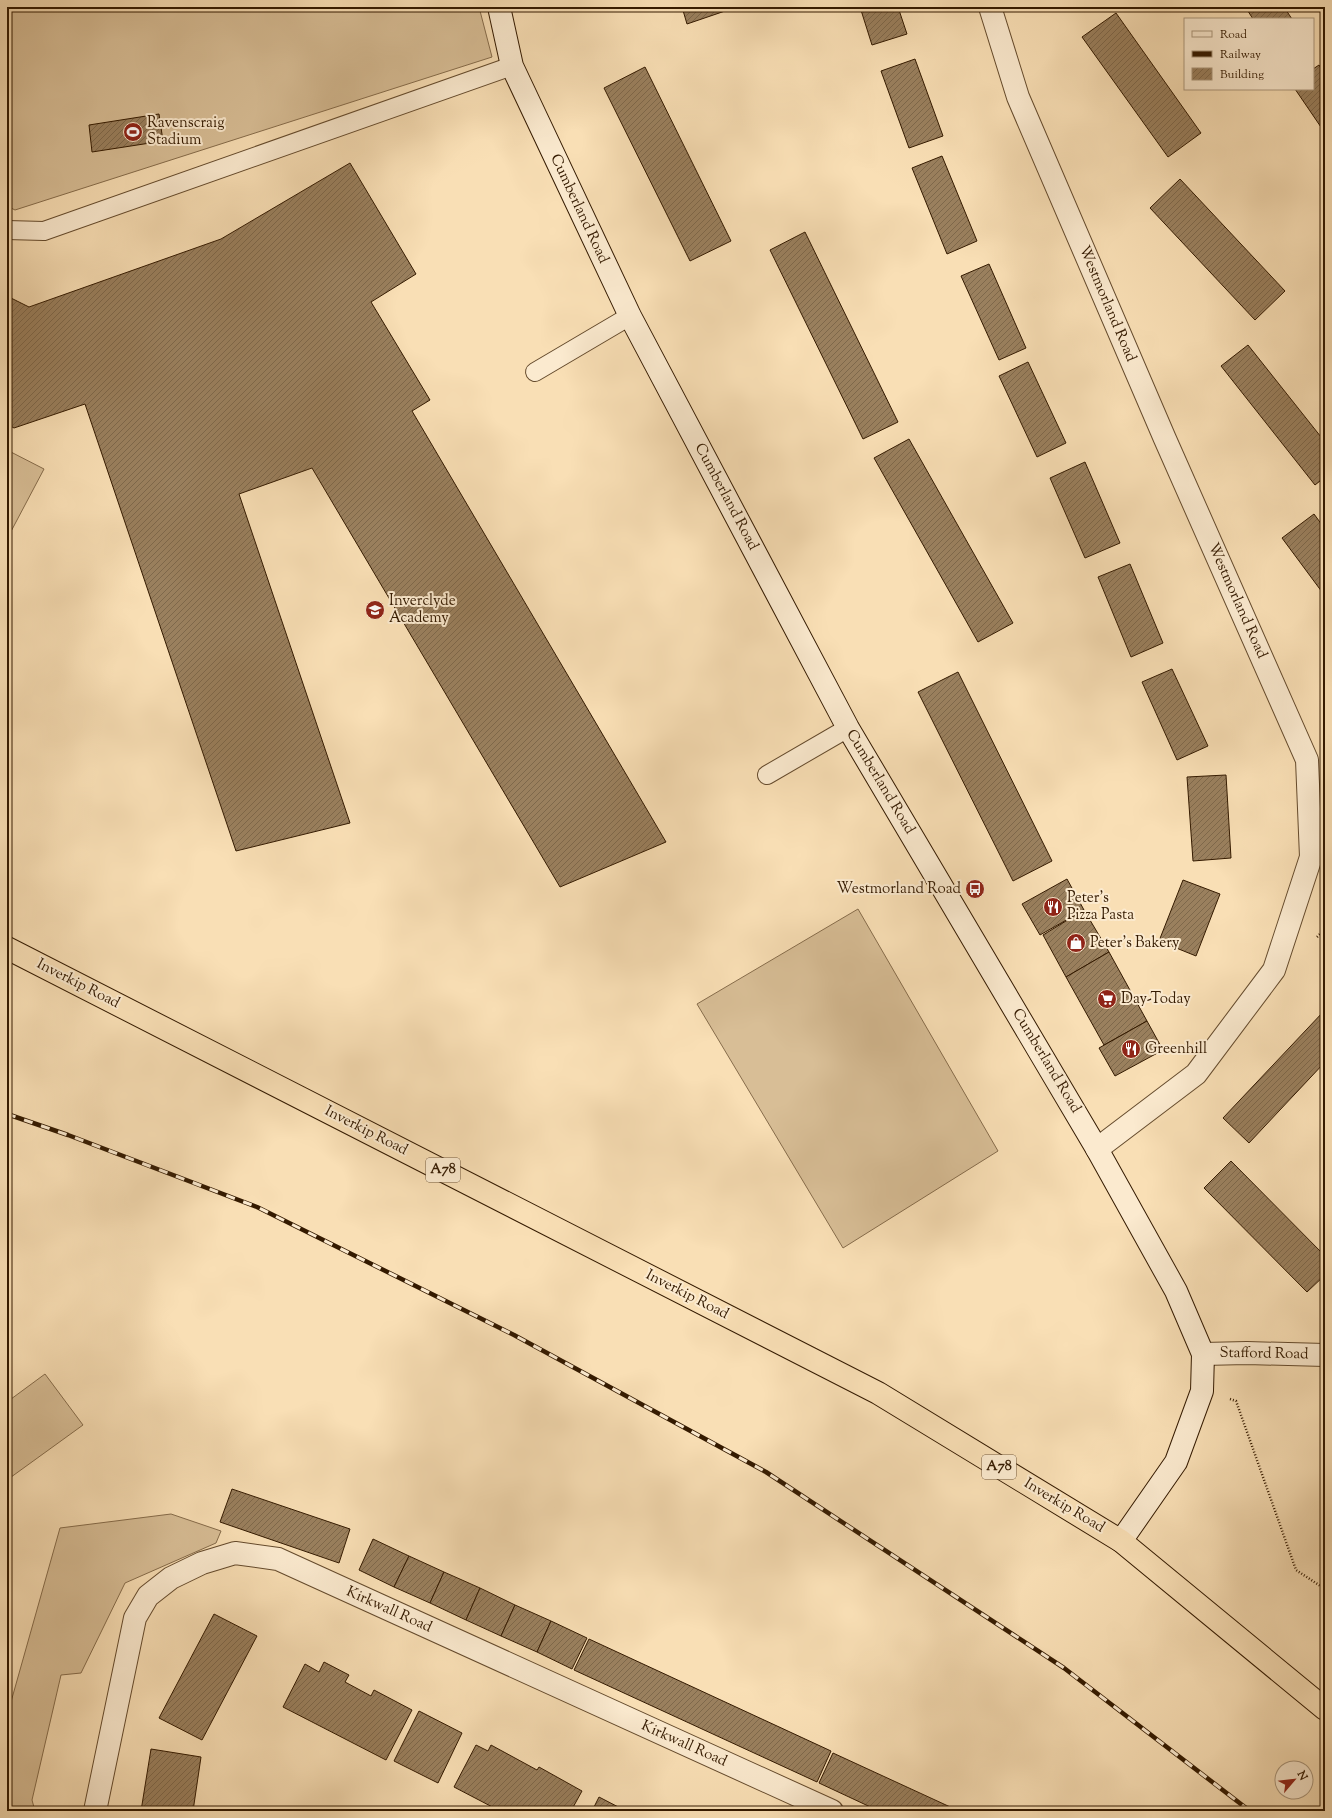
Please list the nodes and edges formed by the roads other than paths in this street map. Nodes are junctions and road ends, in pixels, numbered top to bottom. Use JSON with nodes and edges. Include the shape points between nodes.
{"nodes":[{"id":1,"x":499,"y":7,"type":"edge"},
{"id":2,"x":990,"y":7,"type":"edge"},
{"id":3,"x":512,"y":66,"type":"junction"},
{"id":4,"x":7,"y":230,"type":"edge"},
{"id":5,"x":630,"y":316,"type":"junction"},
{"id":6,"x":535,"y":372,"type":"dead end"},
{"id":7,"x":848,"y":728,"type":"junction"},
{"id":8,"x":767,"y":775,"type":"dead end"},
{"id":9,"x":7,"y":948,"type":"edge"},
{"id":10,"x":1097,"y":1149,"type":"junction"},
{"id":11,"x":1203,"y":1354,"type":"junction"},
{"id":12,"x":1325,"y":1355,"type":"edge"},
{"id":13,"x":1121,"y":1541,"type":"junction"},
{"id":14,"x":1325,"y":1709,"type":"edge"},
{"id":15,"x":95,"y":1811,"type":"edge"},
{"id":16,"x":832,"y":1811,"type":"edge"}],
"edges":[{"from":1,"to":3,"type":"street","name":"Cumberland Road"},
{"from":2,"to":10,"type":"street","name":"Westmorland Road","via":[[1018,97],[1307,760],[1311,857],[1274,970],[1196,1074]]},
{"from":3,"to":4,"type":"lane","via":[[44,231]]},
{"from":3,"to":5,"type":"street","name":"Cumberland Road"},
{"from":5,"to":6,"type":"lane"},
{"from":5,"to":7,"type":"street","name":"Cumberland Road"},
{"from":7,"to":8,"type":"lane"},
{"from":7,"to":10,"type":"street","name":"Cumberland Road"},
{"from":9,"to":13,"type":"highway","name":"Inverkip Road","number":"A78","via":[[878,1392]]},
{"from":10,"to":11,"type":"street","name":"Cumberland Road","via":[[1176,1291]]},
{"from":11,"to":12,"type":"street","name":"Stafford Road","via":[[1247,1352]]},
{"from":11,"to":13,"type":"street","name":"Cumberland Road","via":[[1202,1391],[1176,1462]]},
{"from":13,"to":14,"type":"highway","name":"Inverkip Road","number":"A78"},
{"from":15,"to":16,"type":"street","name":"Kirkwall Road","via":[[135,1618],[148,1596],[171,1578],[202,1563],[236,1553],[278,1560]]}]}
